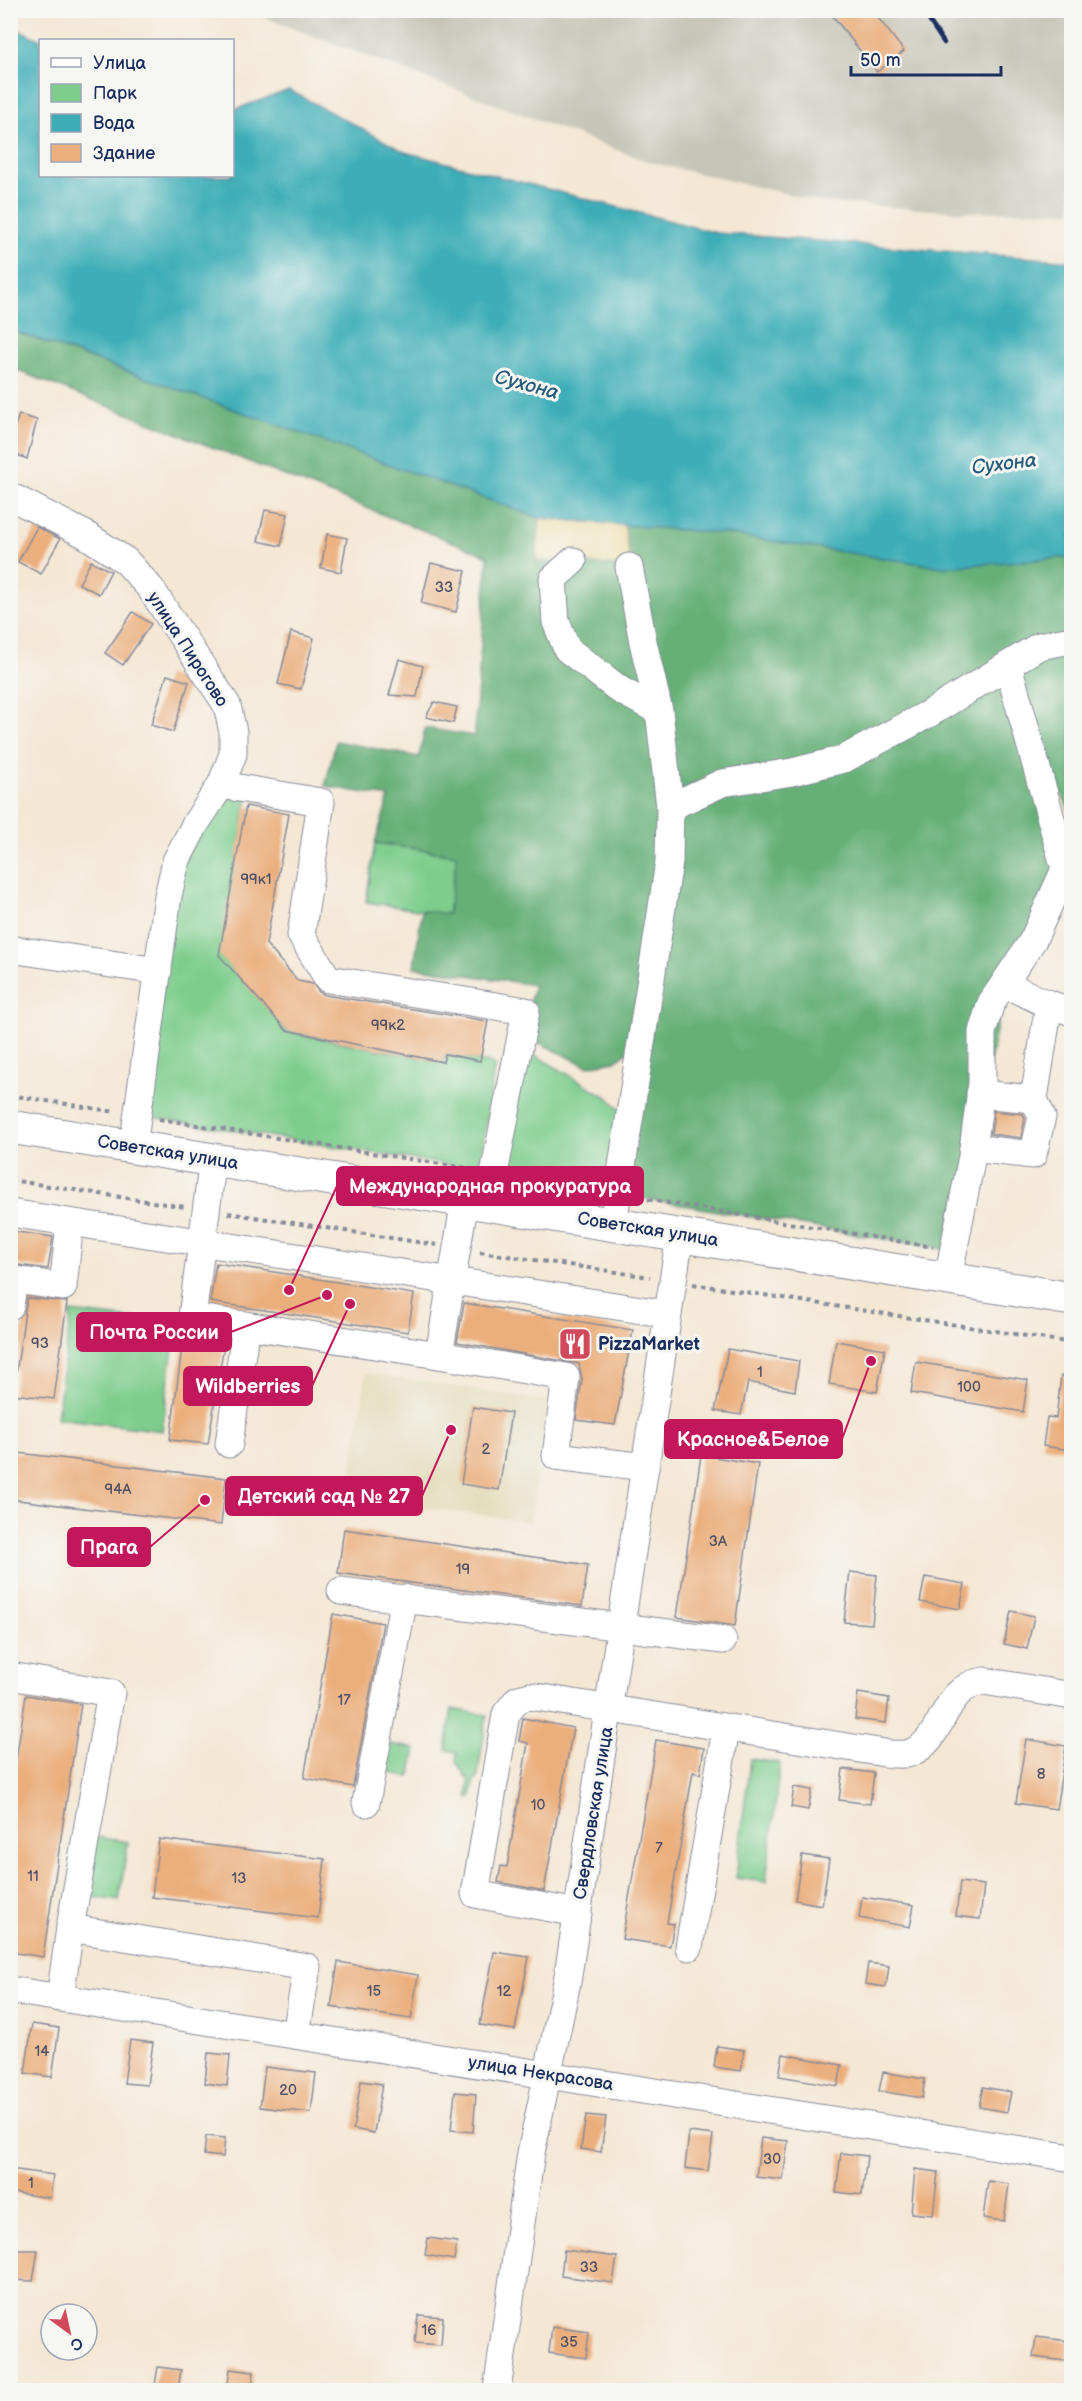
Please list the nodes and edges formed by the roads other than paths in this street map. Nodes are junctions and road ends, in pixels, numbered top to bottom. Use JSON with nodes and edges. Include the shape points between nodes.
{"nodes":[{"id":1,"x":10,"y":496,"type":"edge"},
{"id":2,"x":573,"y":561,"type":"dead end"},
{"id":3,"x":629,"y":567,"type":"dead end"},
{"id":4,"x":1071,"y":640,"type":"edge"},
{"id":5,"x":1008,"y":665,"type":"junction"},
{"id":6,"x":659,"y":711,"type":"junction"},
{"id":7,"x":221,"y":785,"type":"junction"},
{"id":8,"x":670,"y":807,"type":"junction"},
{"id":9,"x":10,"y":948,"type":"edge"},
{"id":10,"x":158,"y":971,"type":"junction"},
{"id":11,"x":1005,"y":984,"type":"junction"},
{"id":12,"x":1060,"y":1008,"type":"edge"},
{"id":13,"x":980,"y":1094,"type":"junction"},
{"id":14,"x":1034,"y":1099,"type":"junction"},
{"id":15,"x":10,"y":1127,"type":"edge"},
{"id":16,"x":136,"y":1131,"type":"junction"},
{"id":17,"x":974,"y":1148,"type":"junction"},
{"id":18,"x":213,"y":1159,"type":"junction"},
{"id":19,"x":482,"y":1192,"type":"junction"},
{"id":20,"x":615,"y":1209,"type":"junction"},
{"id":21,"x":10,"y":1213,"type":"edge"},
{"id":22,"x":70,"y":1222,"type":"junction"},
{"id":23,"x":680,"y":1234,"type":"junction"},
{"id":24,"x":202,"y":1243,"type":"junction"},
{"id":25,"x":951,"y":1265,"type":"junction"},
{"id":26,"x":12,"y":1280,"type":"edge"},
{"id":27,"x":452,"y":1281,"type":"junction"},
{"id":28,"x":1071,"y":1299,"type":"edge"},
{"id":29,"x":10,"y":1306,"type":"edge"},
{"id":30,"x":668,"y":1314,"type":"junction"},
{"id":31,"x":246,"y":1325,"type":"junction"},
{"id":32,"x":439,"y":1354,"type":"junction"},
{"id":33,"x":229,"y":1444,"type":"dead end"},
{"id":34,"x":645,"y":1467,"type":"junction"},
{"id":35,"x":341,"y":1591,"type":"dead end"},
{"id":36,"x":404,"y":1598,"type":"junction"},
{"id":37,"x":622,"y":1626,"type":"junction"},
{"id":38,"x":723,"y":1640,"type":"dead end"},
{"id":39,"x":10,"y":1676,"type":"edge"},
{"id":40,"x":1071,"y":1696,"type":"edge"},
{"id":41,"x":609,"y":1710,"type":"junction"},
{"id":42,"x":726,"y":1729,"type":"junction"},
{"id":43,"x":366,"y":1803,"type":"dead end"},
{"id":44,"x":578,"y":1913,"type":"junction"},
{"id":45,"x":70,"y":1928,"type":"junction"},
{"id":46,"x":689,"y":1947,"type":"dead end"},
{"id":47,"x":10,"y":1990,"type":"edge"},
{"id":48,"x":60,"y":1998,"type":"junction"},
{"id":49,"x":296,"y":2035,"type":"junction"},
{"id":50,"x":549,"y":2074,"type":"junction"},
{"id":51,"x":1071,"y":2158,"type":"edge"},
{"id":52,"x":496,"y":2391,"type":"edge"}],
"edges":[{"from":1,"to":7,"type":"street","name":"улица Пирогово","via":[[86,535],[126,561],[151,589],[227,705],[233,732],[232,754]]},
{"from":2,"to":6,"type":"street","via":[[553,579],[556,622],[567,649],[620,690]]},
{"from":3,"to":6,"type":"street"},
{"from":4,"to":5,"type":"street","via":[[1039,646]]},
{"from":5,"to":8,"type":"street","via":[[844,759],[722,783]]},
{"from":5,"to":11,"type":"street","via":[[1065,869],[1033,940]]},
{"from":6,"to":8,"type":"street"},
{"from":7,"to":10,"type":"street","name":"улица Пирогово","via":[[176,861]]},
{"from":7,"to":19,"type":"street","via":[[321,802],[301,935],[328,980],[525,1011]]},
{"from":8,"to":20,"type":"street","via":[[669,862]]},
{"from":9,"to":10,"type":"street"},
{"from":10,"to":16,"type":"street","name":"улица Пирогово"},
{"from":11,"to":12,"type":"street"},
{"from":11,"to":13,"type":"street","via":[[991,1003],[982,1032]]},
{"from":12,"to":14,"type":"street"},
{"from":13,"to":14,"type":"street"},
{"from":13,"to":17,"type":"street"},
{"from":14,"to":17,"type":"street","via":[[1042,1117],[1032,1155]]},
{"from":15,"to":16,"type":"main road","name":"Советская улица"},
{"from":16,"to":18,"type":"main road","name":"Советская улица"},
{"from":17,"to":25,"type":"street"},
{"from":18,"to":19,"type":"main road","name":"Советская улица"},
{"from":18,"to":24,"type":"street"},
{"from":19,"to":20,"type":"main road","name":"Советская улица"},
{"from":19,"to":27,"type":"street","via":[[457,1248]]},
{"from":20,"to":23,"type":"main road","name":"Советская улица"},
{"from":21,"to":22,"type":"street"},
{"from":22,"to":24,"type":"street"},
{"from":22,"to":26,"type":"street","via":[[63,1287]]},
{"from":23,"to":25,"type":"main road","name":"Советская улица"},
{"from":23,"to":30,"type":"street","name":"Свердловская улица"},
{"from":24,"to":27,"type":"street"},
{"from":24,"to":31,"type":"street","via":[[192,1317]]},
{"from":25,"to":28,"type":"main road","name":"Советская улица"},
{"from":26,"to":29,"type":"street"},
{"from":27,"to":30,"type":"street"},
{"from":27,"to":32,"type":"street"},
{"from":30,"to":34,"type":"street","name":"Свердловская улица"},
{"from":31,"to":32,"type":"street"},
{"from":31,"to":33,"type":"street"},
{"from":32,"to":34,"type":"street","via":[[566,1377],[556,1456]]},
{"from":34,"to":37,"type":"street","name":"Свердловская улица"},
{"from":35,"to":36,"type":"street"},
{"from":36,"to":37,"type":"street"},
{"from":36,"to":43,"type":"street"},
{"from":37,"to":38,"type":"street"},
{"from":37,"to":41,"type":"street","name":"Свердловская улица"},
{"from":39,"to":45,"type":"street","via":[[111,1693]]},
{"from":40,"to":42,"type":"street","via":[[973,1682],[950,1702],[922,1746],[909,1754]]},
{"from":41,"to":42,"type":"street"},
{"from":41,"to":44,"type":"street","name":"Свердловская улица"},
{"from":41,"to":44,"type":"street","via":[[530,1696],[518,1699],[506,1714],[475,1894]]},
{"from":42,"to":46,"type":"street"},
{"from":44,"to":50,"type":"street","name":"Свердловская улица"},
{"from":45,"to":48,"type":"street"},
{"from":45,"to":49,"type":"street","via":[[307,1967]]},
{"from":47,"to":48,"type":"street","name":"улица Некрасова"},
{"from":48,"to":49,"type":"street","name":"улица Некрасова"},
{"from":49,"to":50,"type":"street","name":"улица Некрасова"},
{"from":50,"to":51,"type":"street","name":"улица Некрасова"},
{"from":50,"to":52,"type":"street","name":"Свердловская улица","via":[[531,2153]]}]}
